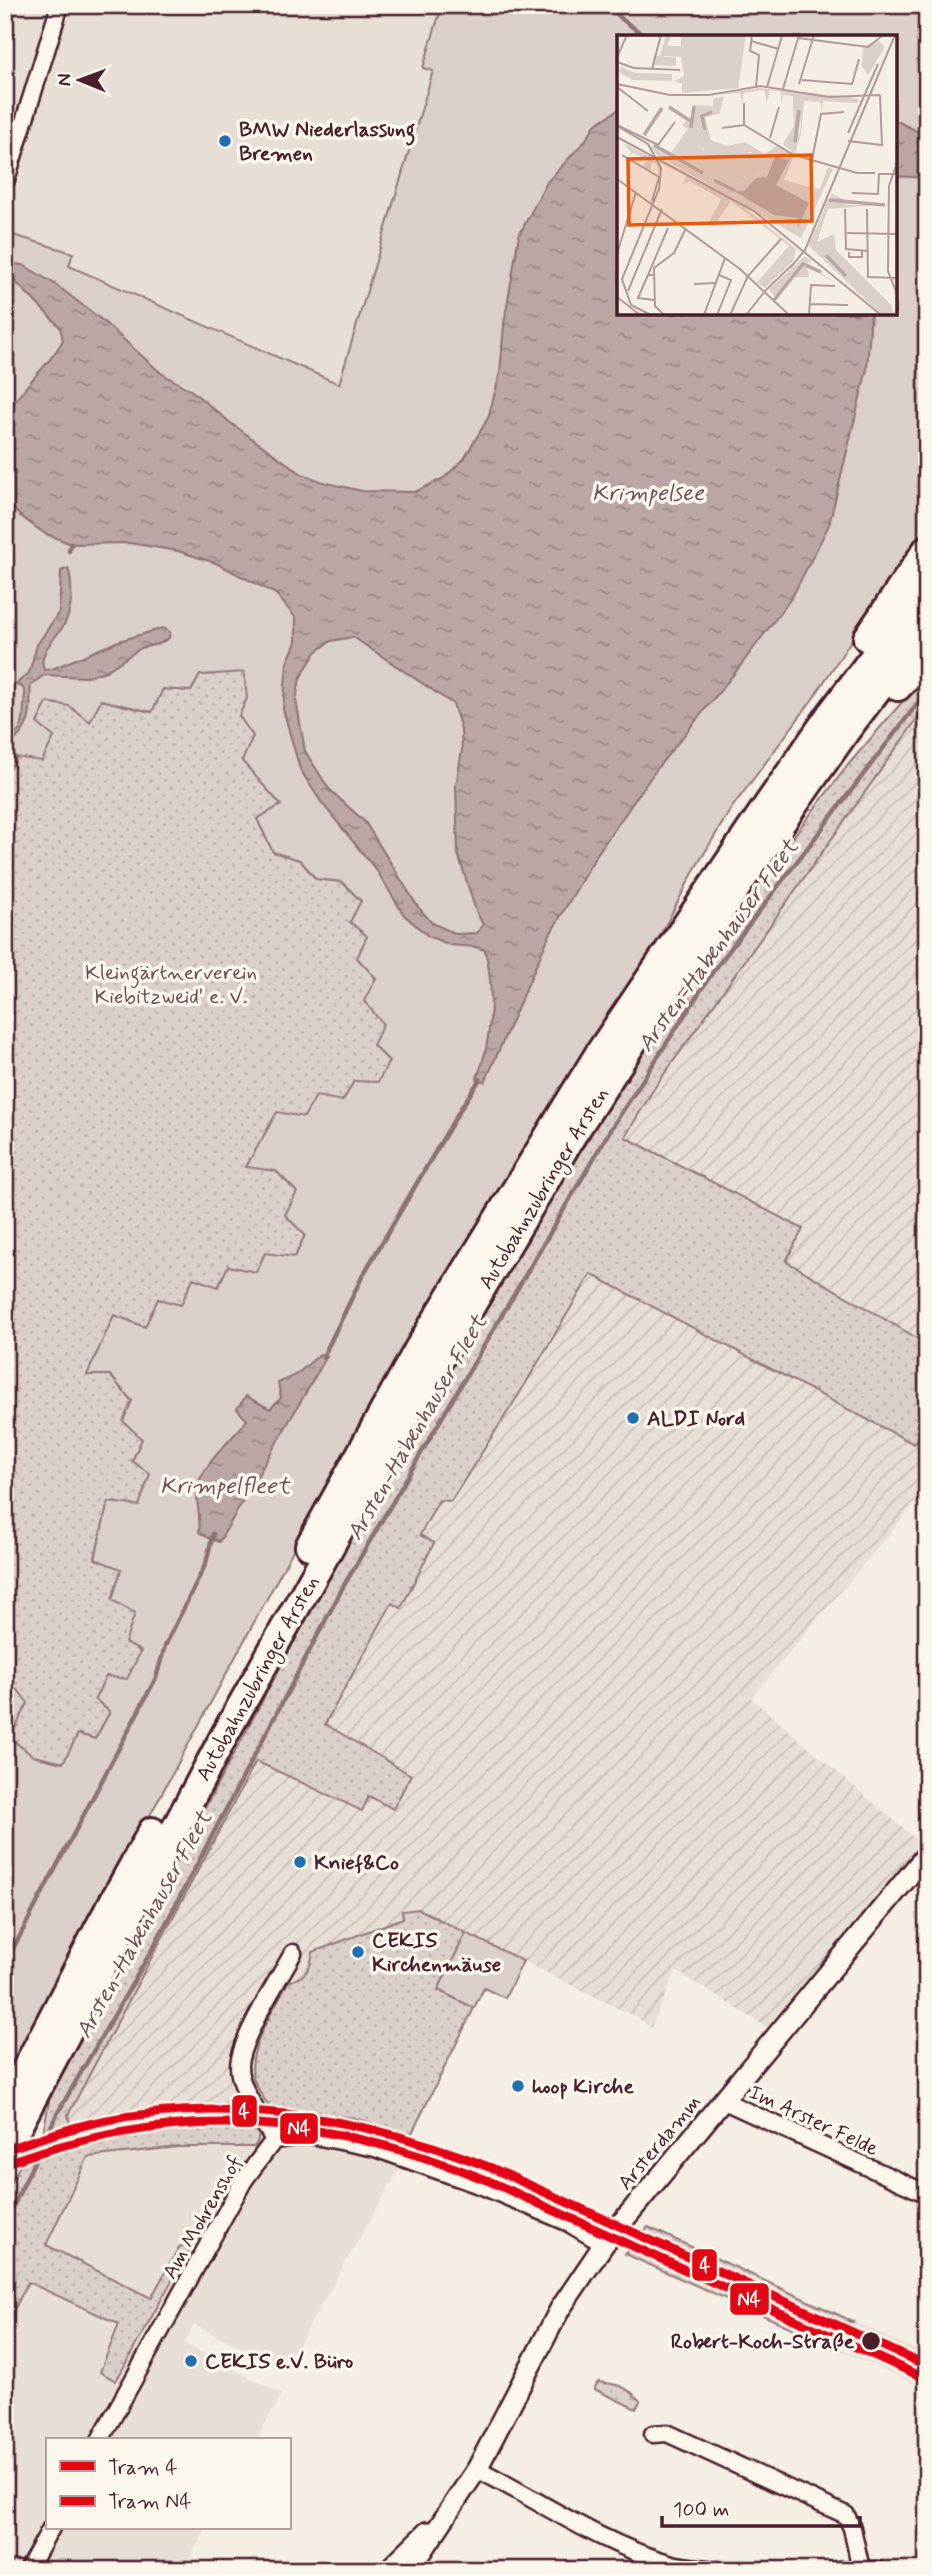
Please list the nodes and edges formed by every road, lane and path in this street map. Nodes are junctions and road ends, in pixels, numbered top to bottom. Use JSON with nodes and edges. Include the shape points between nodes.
{"nodes":[{"id":1,"x":60,"y":5,"type":"edge"},
{"id":2,"x":5,"y":183,"type":"edge"},
{"id":3,"x":927,"y":549,"type":"edge"},
{"id":4,"x":927,"y":586,"type":"edge"},
{"id":5,"x":927,"y":624,"type":"edge"},
{"id":6,"x":927,"y":655,"type":"edge"},
{"id":7,"x":839,"y":722,"type":"junction"},
{"id":8,"x":927,"y":1854,"type":"edge"},
{"id":9,"x":293,"y":1953,"type":"dead end"},
{"id":10,"x":722,"y":2101,"type":"junction"},
{"id":11,"x":5,"y":2109,"type":"edge"},
{"id":12,"x":274,"y":2140,"type":"junction"},
{"id":13,"x":5,"y":2151,"type":"edge"},
{"id":14,"x":927,"y":2194,"type":"edge"},
{"id":15,"x":604,"y":2244,"type":"junction"},
{"id":16,"x":653,"y":2434,"type":"dead end"},
{"id":17,"x":101,"y":2438,"type":"edge"},
{"id":18,"x":477,"y":2469,"type":"junction"},
{"id":19,"x":442,"y":2520,"type":"junction"},
{"id":20,"x":50,"y":2530,"type":"edge"},
{"id":21,"x":869,"y":2569,"type":"edge"},
{"id":22,"x":28,"y":2570,"type":"edge"},
{"id":23,"x":388,"y":2570,"type":"edge"},
{"id":24,"x":410,"y":2570,"type":"edge"},
{"id":25,"x":715,"y":2570,"type":"edge"},
{"id":26,"x":840,"y":2570,"type":"edge"}],
"edges":[{"from":1,"to":2,"type":"street"},
{"from":3,"to":7,"type":"highway","via":[[854,662]]},
{"from":4,"to":7,"type":"highway","name":"Autobahnzubringer Arsten"},
{"from":5,"to":7,"type":"highway","name":"Autobahnzubringer Arsten"},
{"from":6,"to":7,"type":"highway","via":[[893,692]]},
{"from":7,"to":11,"type":"highway","name":"Autobahnzubringer Arsten","via":[[686,923],[599,1053],[418,1349],[100,1925]]},
{"from":7,"to":13,"type":"highway","name":"Autobahnzubringer Arsten","via":[[572,1136],[398,1429],[225,1734]]},
{"from":8,"to":10,"type":"street","name":"Arsterdamm"},
{"from":9,"to":12,"type":"street","via":[[244,2043],[239,2066],[242,2082]]},
{"from":10,"to":14,"type":"street","name":"Im Arster Felde"},
{"from":10,"to":15,"type":"street","name":"Arsterdamm"},
{"from":12,"to":15,"type":"street","via":[[310,2135],[375,2148],[482,2186],[567,2222]]},
{"from":12,"to":17,"type":"street","name":"Am Mohrenshof","via":[[248,2173]]},
{"from":15,"to":18,"type":"street","name":"Arsterdamm","via":[[560,2309]]},
{"from":16,"to":21,"type":"street","via":[[667,2433],[846,2515]]},
{"from":18,"to":19,"type":"street","name":"Arsterdamm"},
{"from":18,"to":25,"type":"street","via":[[637,2552]]},
{"from":19,"to":23,"type":"street","name":"Arsterdamm"},
{"from":19,"to":24,"type":"street","name":"Arsterdamm"},
{"from":20,"to":22,"type":"street"},
{"from":21,"to":26,"type":"street"}]}
